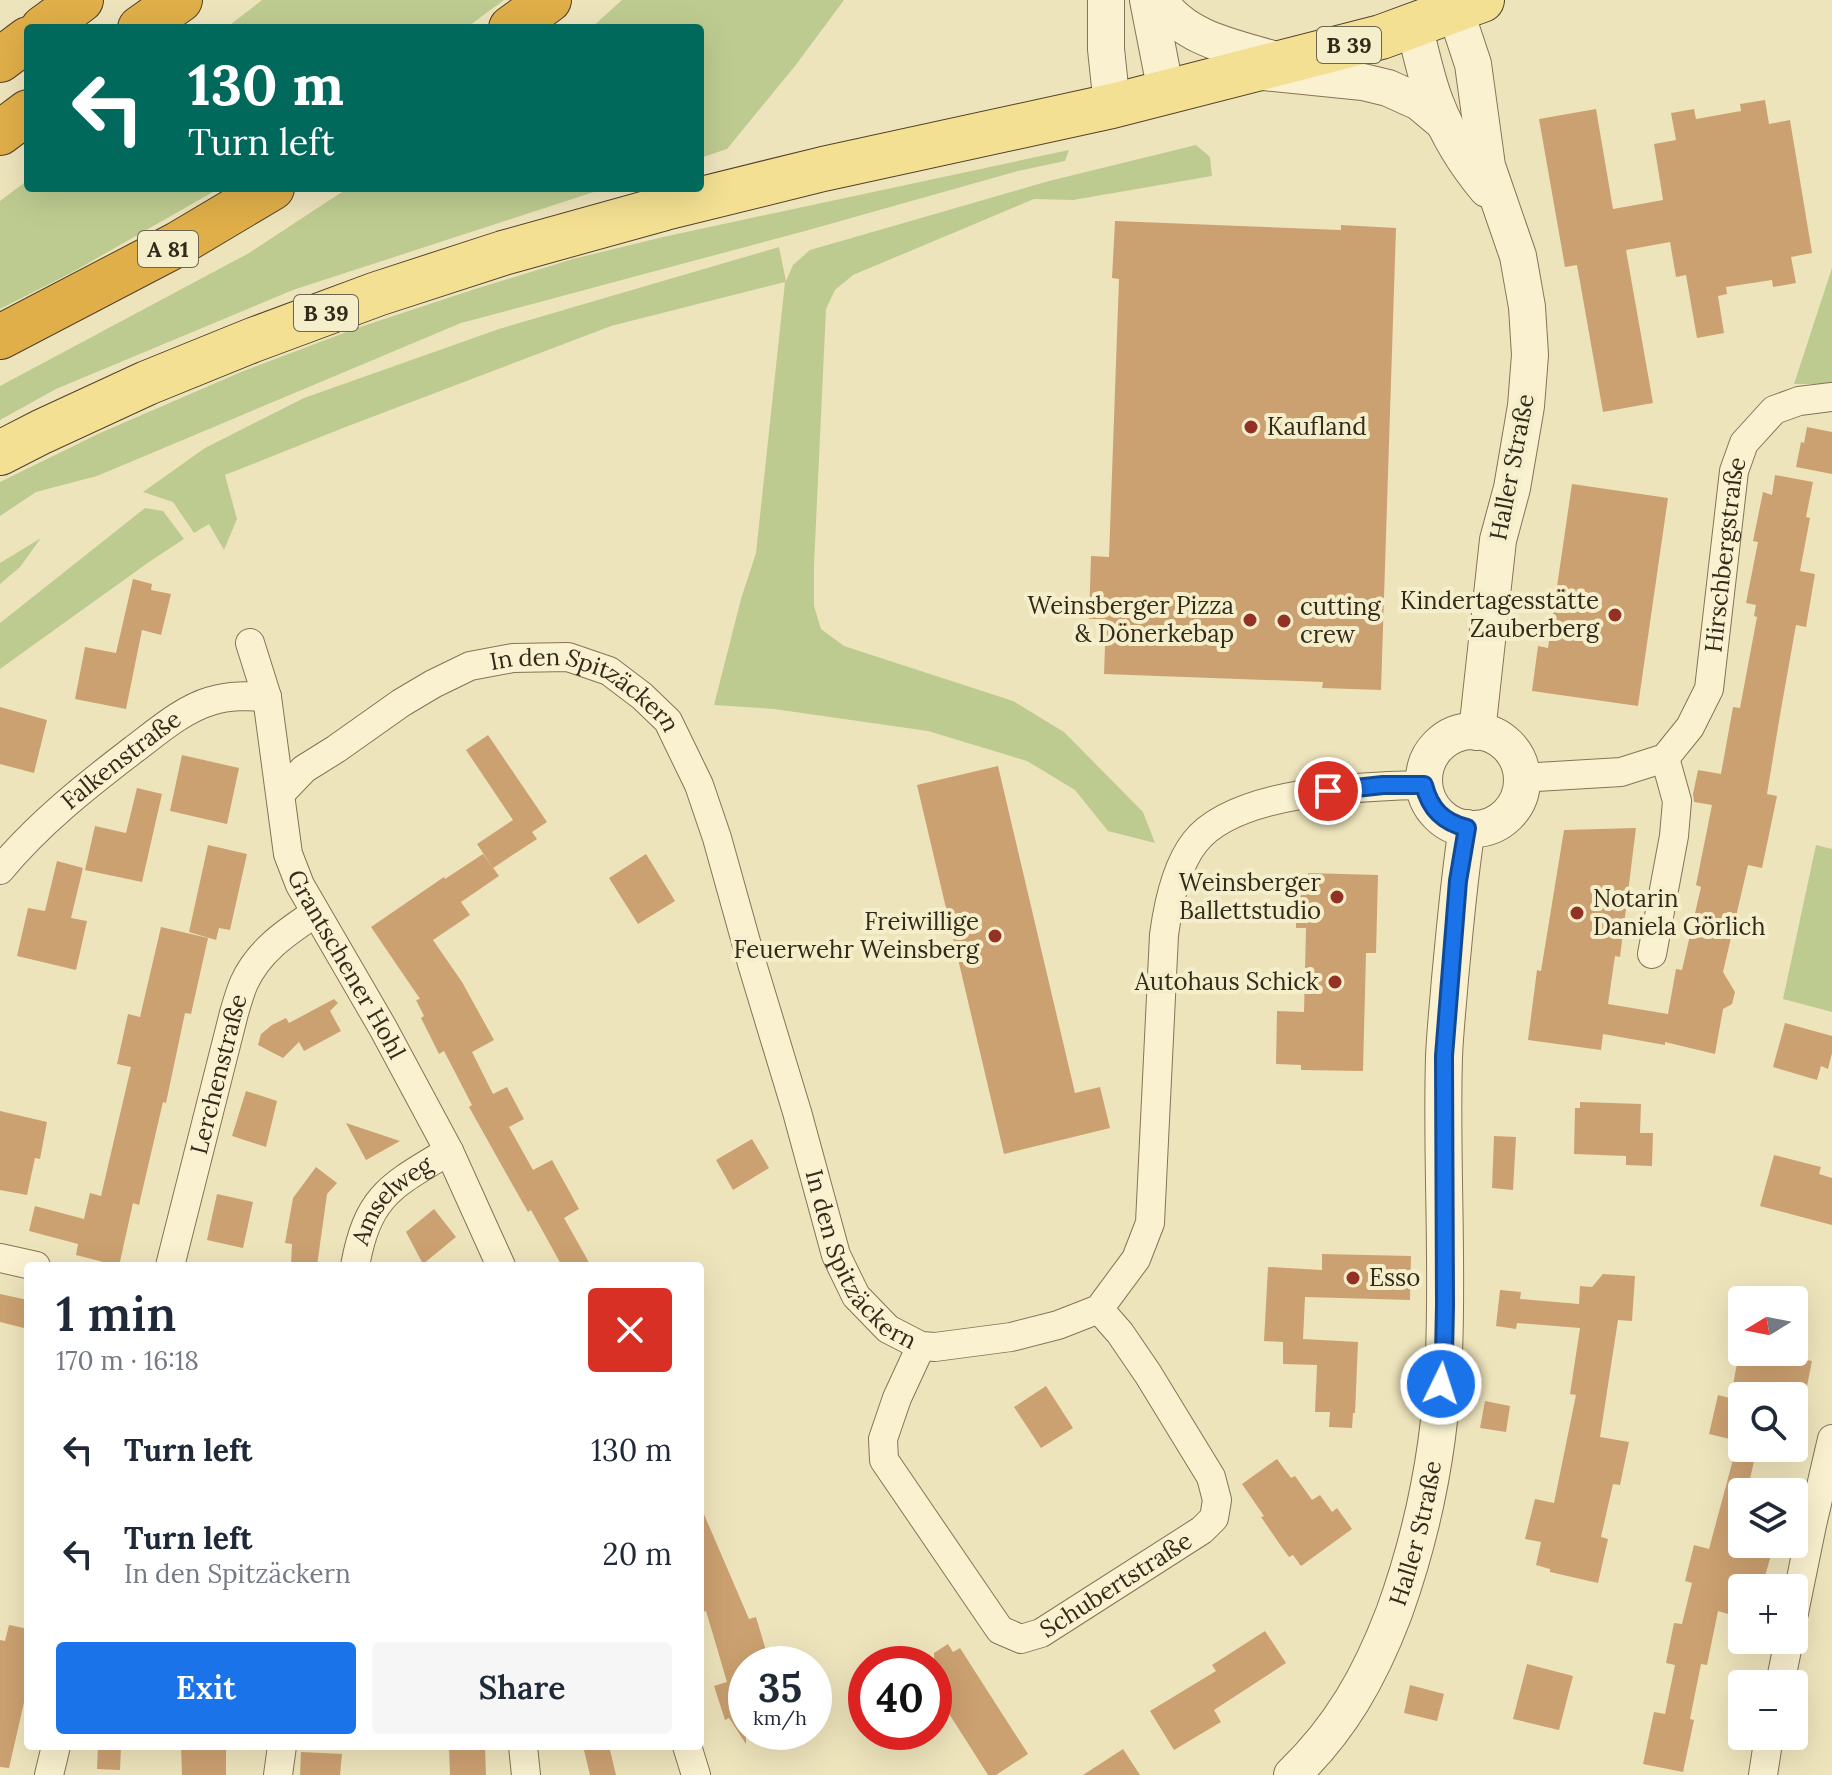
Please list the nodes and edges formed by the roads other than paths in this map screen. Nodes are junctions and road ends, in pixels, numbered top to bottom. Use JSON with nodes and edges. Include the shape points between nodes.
{"nodes":[{"id":1,"x":81,"y":0,"type":"edge"},
{"id":2,"x":180,"y":0,"type":"edge"},
{"id":3,"x":549,"y":0,"type":"edge"},
{"id":4,"x":1106,"y":0,"type":"edge"},
{"id":5,"x":1148,"y":0,"type":"edge"},
{"id":6,"x":1159,"y":0,"type":"edge"},
{"id":7,"x":1469,"y":5,"type":"edge"},
{"id":8,"x":48,"y":24,"type":"edge"},
{"id":9,"x":146,"y":24,"type":"edge"},
{"id":10,"x":516,"y":24,"type":"edge"},
{"id":11,"x":1414,"y":26,"type":"junction"},
{"id":12,"x":24,"y":42,"type":"edge"},
{"id":13,"x":0,"y":60,"type":"edge"},
{"id":14,"x":1266,"y":66,"type":"junction"},
{"id":15,"x":1166,"y":92,"type":"junction"},
{"id":16,"x":1112,"y":106,"type":"junction"},
{"id":17,"x":24,"y":115,"type":"edge"},
{"id":18,"x":1444,"y":123,"type":"junction"},
{"id":19,"x":0,"y":133,"type":"edge"},
{"id":20,"x":265,"y":192,"type":"edge"},
{"id":21,"x":1500,"y":206,"type":"junction"},
{"id":22,"x":0,"y":337,"type":"edge"},
{"id":23,"x":1832,"y":397,"type":"edge"},
{"id":24,"x":0,"y":453,"type":"edge"},
{"id":25,"x":250,"y":643,"type":"dead end"},
{"id":26,"x":267,"y":697,"type":"junction"},
{"id":27,"x":1477,"y":732,"type":"junction"},
{"id":28,"x":1665,"y":758,"type":"junction"},
{"id":29,"x":1521,"y":778,"type":"junction"},
{"id":30,"x":1424,"y":785,"type":"junction"},
{"id":31,"x":281,"y":793,"type":"junction"},
{"id":32,"x":1467,"y":828,"type":"junction"},
{"id":33,"x":0,"y":870,"type":"edge"},
{"id":34,"x":315,"y":913,"type":"junction"},
{"id":35,"x":1652,"y":954,"type":"dead end"},
{"id":36,"x":449,"y":1151,"type":"junction"},
{"id":37,"x":0,"y":1258,"type":"edge"},
{"id":38,"x":171,"y":1262,"type":"edge"},
{"id":39,"x":356,"y":1262,"type":"edge"},
{"id":40,"x":499,"y":1262,"type":"edge"},
{"id":41,"x":24,"y":1263,"type":"edge"},
{"id":42,"x":1099,"y":1309,"type":"junction"},
{"id":43,"x":921,"y":1346,"type":"junction"},
{"id":44,"x":1832,"y":1439,"type":"edge"},
{"id":45,"x":1802,"y":1574,"type":"edge"},
{"id":46,"x":55,"y":1750,"type":"edge"},
{"id":47,"x":281,"y":1750,"type":"edge"},
{"id":48,"x":523,"y":1750,"type":"edge"},
{"id":49,"x":688,"y":1750,"type":"edge"},
{"id":50,"x":1767,"y":1750,"type":"edge"},
{"id":51,"x":1307,"y":1770,"type":"edge"},
{"id":52,"x":49,"y":1775,"type":"edge"},
{"id":53,"x":278,"y":1775,"type":"edge"},
{"id":54,"x":526,"y":1775,"type":"edge"},
{"id":55,"x":696,"y":1775,"type":"edge"},
{"id":56,"x":1763,"y":1775,"type":"edge"}],
"edges":[{"from":1,"to":8,"type":"highway"},
{"from":2,"to":9,"type":"highway"},
{"from":3,"to":10,"type":"highway"},
{"from":4,"to":16,"type":"street"},
{"from":5,"to":15,"type":"street"},
{"from":6,"to":14,"type":"street","name":"Haller Straße","via":[[1188,30]]},
{"from":7,"to":11,"type":"main road","number":"B 39"},
{"from":7,"to":21,"type":"street","name":"Haller Straße","via":[[1487,166]]},
{"from":11,"to":14,"type":"main road","number":"B 39"},
{"from":11,"to":18,"type":"street","name":"Haller Straße"},
{"from":12,"to":13,"type":"highway"},
{"from":14,"to":15,"type":"main road","number":"B 39"},
{"from":14,"to":18,"type":"street","name":"Haller Straße","via":[[1388,88],[1419,102]]},
{"from":15,"to":16,"type":"main road","number":"B 39"},
{"from":16,"to":24,"type":"main road","number":"B 39","via":[[823,169],[503,253],[253,340]]},
{"from":17,"to":19,"type":"highway"},
{"from":18,"to":21,"type":"street","name":"Haller Straße"},
{"from":20,"to":22,"type":"highway","number":"A 81"},
{"from":21,"to":27,"type":"street","name":"Haller Straße","via":[[1518,256],[1530,355],[1524,420],[1498,540]]},
{"from":23,"to":28,"type":"street","name":"Hirschbergstraße","via":[[1774,410],[1744,443],[1734,471],[1709,689],[1690,727]]},
{"from":25,"to":26,"type":"street","name":"Grantschener Hohl"},
{"from":26,"to":31,"type":"street","name":"Grantschener Hohl"},
{"from":26,"to":33,"type":"street","name":"Falkenstraße","via":[[233,696],[186,713],[81,790]]},
{"from":27,"to":29,"type":"street","via":[[1506,744]]},
{"from":27,"to":30,"type":"street","via":[[1440,743],[1425,769]]},
{"from":28,"to":29,"type":"street","via":[[1621,772]]},
{"from":28,"to":35,"type":"street","via":[[1677,801]]},
{"from":29,"to":32,"type":"street","via":[[1520,792],[1506,816],[1481,828]]},
{"from":30,"to":32,"type":"street","via":[[1434,809]]},
{"from":30,"to":42,"type":"street","via":[[1352,787],[1280,799],[1227,816],[1195,842],[1170,897],[1164,935],[1150,1223],[1136,1259]]},
{"from":31,"to":34,"type":"street","name":"Grantschener Hohl","via":[[288,854]]},
{"from":31,"to":43,"type":"street","name":"In den Spitzäckern","via":[[304,769],[401,703],[470,666],[513,658],[568,657],[609,671],[642,696],[668,721],[699,785],[836,1255],[856,1296],[888,1329]]},
{"from":32,"to":51,"type":"street","name":"Haller Straße","via":[[1444,1056],[1444,1355],[1436,1442],[1419,1534],[1380,1650]]},
{"from":34,"to":36,"type":"street","name":"Grantschener Hohl"},
{"from":34,"to":38,"type":"street","name":"Lerchenstraße","via":[[278,938],[244,982]]},
{"from":36,"to":39,"type":"street","name":"Amselweg","via":[[390,1188],[374,1207]]},
{"from":36,"to":40,"type":"street","name":"Grantschener Hohl"},
{"from":37,"to":41,"type":"street"},
{"from":42,"to":43,"type":"street","name":"In den Spitzäckern","via":[[1011,1337]]},
{"from":42,"to":43,"type":"street","name":"Schubertstraße","via":[[1148,1374],[1211,1477],[1217,1500],[1214,1518],[1041,1633],[1021,1639],[1000,1630],[884,1460],[883,1439]]},
{"from":44,"to":45,"type":"street"},
{"from":46,"to":52,"type":"street"},
{"from":47,"to":53,"type":"street"},
{"from":48,"to":54,"type":"street"},
{"from":49,"to":55,"type":"street"},
{"from":50,"to":56,"type":"street"}]}
